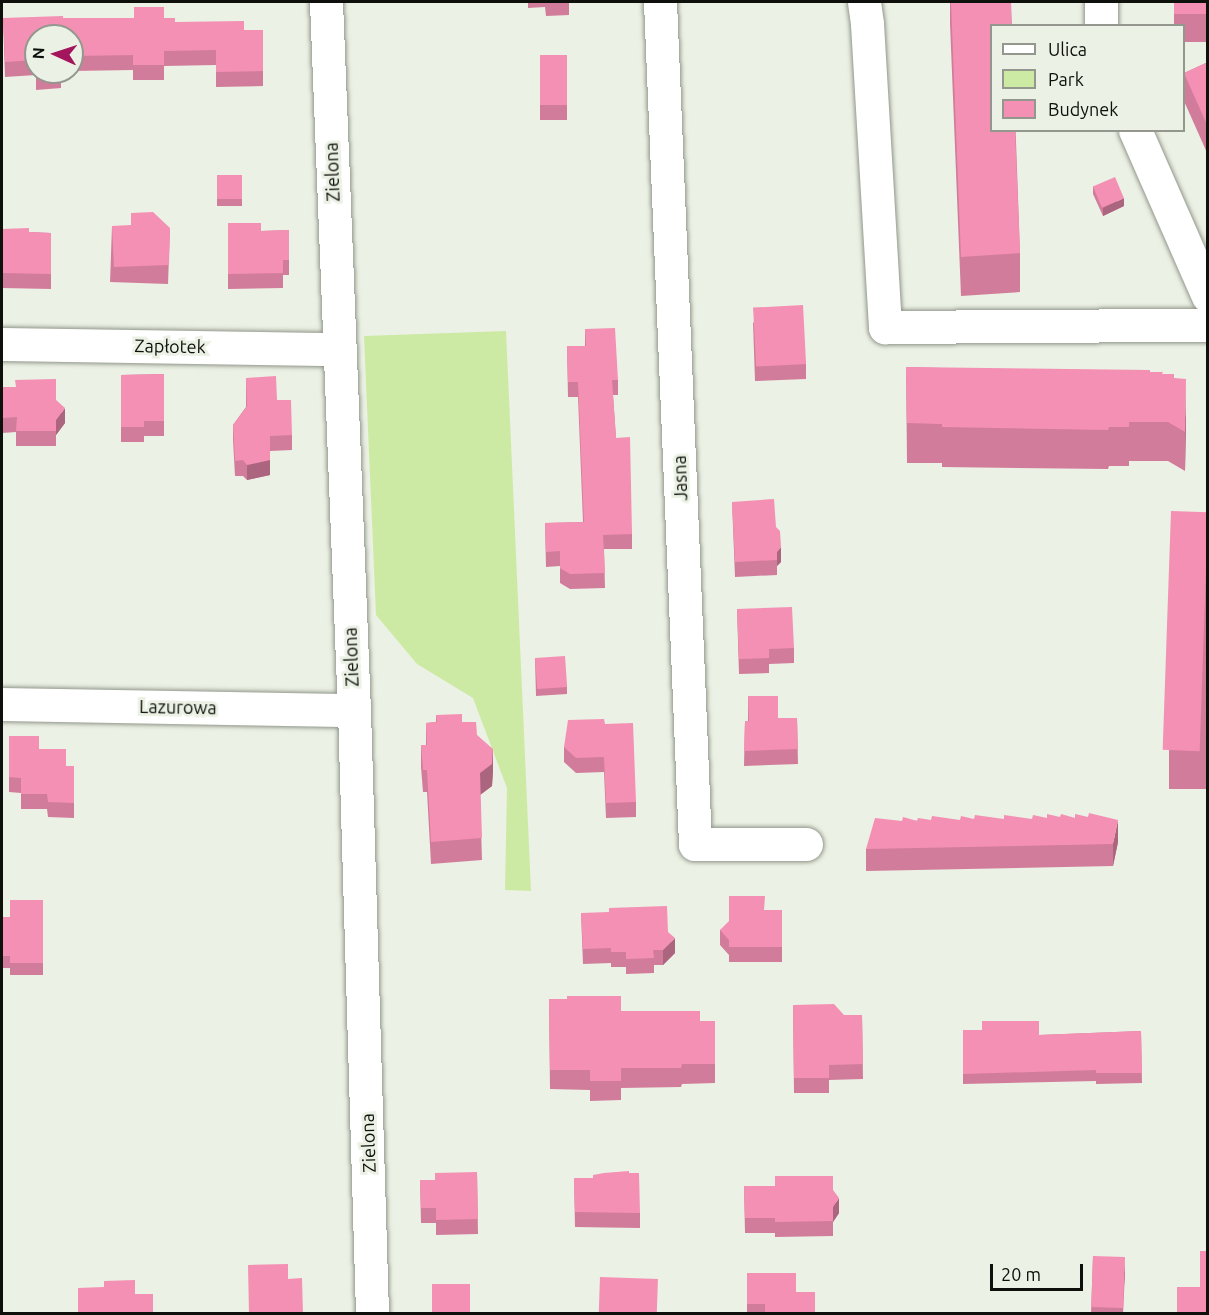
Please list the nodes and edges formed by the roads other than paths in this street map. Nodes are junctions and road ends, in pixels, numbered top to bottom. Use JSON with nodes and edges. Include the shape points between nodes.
{"nodes":[{"id":1,"x":326,"y":2,"type":"edge"},
{"id":2,"x":660,"y":2,"type":"edge"},
{"id":3,"x":864,"y":2,"type":"edge"},
{"id":4,"x":1101,"y":2,"type":"edge"},
{"id":5,"x":1101,"y":24,"type":"edge"},
{"id":6,"x":1136,"y":132,"type":"edge"},
{"id":7,"x":1208,"y":296,"type":"edge"},
{"id":8,"x":1208,"y":325,"type":"edge"},
{"id":9,"x":2,"y":344,"type":"edge"},
{"id":10,"x":338,"y":349,"type":"junction"},
{"id":11,"x":2,"y":704,"type":"edge"},
{"id":12,"x":354,"y":710,"type":"junction"},
{"id":13,"x":806,"y":844,"type":"dead end"},
{"id":14,"x":372,"y":1314,"type":"edge"}],
"edges":[{"from":1,"to":10,"type":"street","name":"Zielona"},
{"from":2,"to":13,"type":"street","name":"Jasna","via":[[695,844]]},
{"from":3,"to":8,"type":"street","via":[[885,327]]},
{"from":4,"to":5,"type":"street"},
{"from":6,"to":7,"type":"street"},
{"from":9,"to":10,"type":"street","name":"Zapłotek"},
{"from":10,"to":12,"type":"street","name":"Zielona"},
{"from":11,"to":12,"type":"street","name":"Lazurowa"},
{"from":12,"to":14,"type":"street","name":"Zielona"}]}
